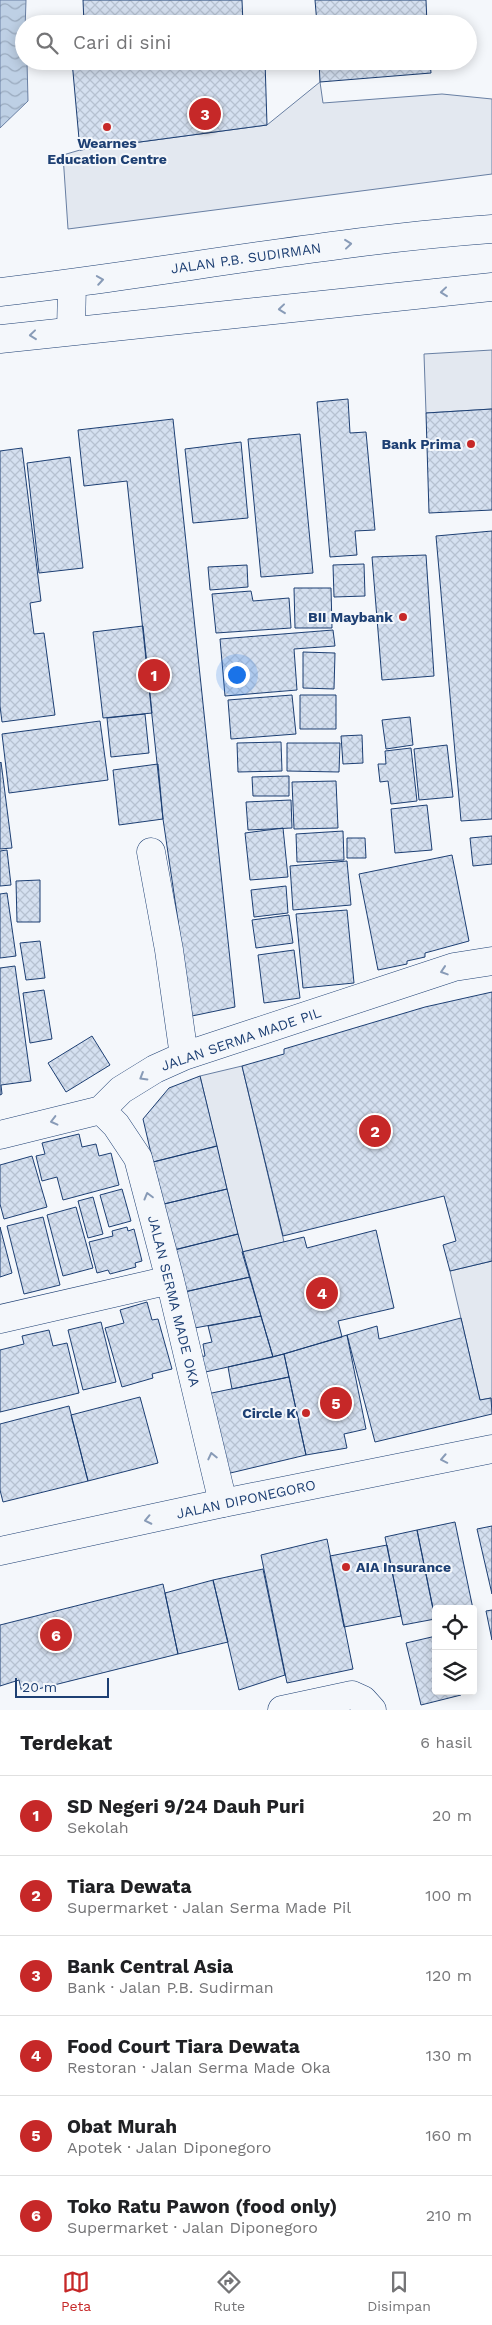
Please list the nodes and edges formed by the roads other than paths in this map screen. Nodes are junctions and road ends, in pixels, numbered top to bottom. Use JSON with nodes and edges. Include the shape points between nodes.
{"nodes":[{"id":1,"x":492,"y":229,"type":"edge"},
{"id":2,"x":72,"y":284,"type":"junction"},
{"id":3,"x":492,"y":287,"type":"edge"},
{"id":4,"x":0,"y":292,"type":"edge"},
{"id":5,"x":71,"y":331,"type":"junction"},
{"id":6,"x":0,"y":339,"type":"edge"},
{"id":7,"x":151,"y":852,"type":"dead end"},
{"id":8,"x":492,"y":961,"type":"edge"},
{"id":9,"x":184,"y":1056,"type":"junction"},
{"id":10,"x":101,"y":1110,"type":"junction"},
{"id":11,"x":0,"y":1135,"type":"edge"},
{"id":12,"x":170,"y":1280,"type":"junction"},
{"id":13,"x":0,"y":1319,"type":"edge"},
{"id":14,"x":492,"y":1450,"type":"edge"},
{"id":15,"x":223,"y":1503,"type":"junction"},
{"id":16,"x":0,"y":1552,"type":"edge"},
{"id":17,"x":282,"y":1710,"type":"edge"},
{"id":18,"x":372,"y":1710,"type":"edge"}],
"edges":[{"from":2,"to":1,"type":"street","name":"JALAN P.B. SUDIRMAN","one_way":true,"via":[[316,247]]},
{"from":2,"to":4,"type":"street","name":"JALAN P.B. SUDIRMAN"},
{"from":2,"to":5,"type":"street"},
{"from":3,"to":5,"type":"street","one_way":true},
{"from":5,"to":6,"type":"street","one_way":true},
{"from":7,"to":9,"type":"street"},
{"from":8,"to":9,"type":"street","name":"JALAN SERMA MADE PIL","one_way":true,"via":[[454,967]]},
{"from":9,"to":10,"type":"street","name":"JALAN SERMA MADE PIL","one_way":true,"via":[[120,1090]]},
{"from":10,"to":11,"type":"street","one_way":true},
{"from":12,"to":10,"type":"street","name":"JALAN SERMA MADE OKA","one_way":true,"via":[[138,1158],[116,1125]]},
{"from":12,"to":13,"type":"street"},
{"from":15,"to":12,"type":"street","name":"JALAN SERMA MADE OKA","one_way":true},
{"from":14,"to":15,"type":"street","name":"JALAN DIPONEGORO","one_way":true},
{"from":15,"to":16,"type":"street","name":"JALAN DIPONEGORO","one_way":true},
{"from":17,"to":18,"type":"street","via":[[352,1695]]}]}
